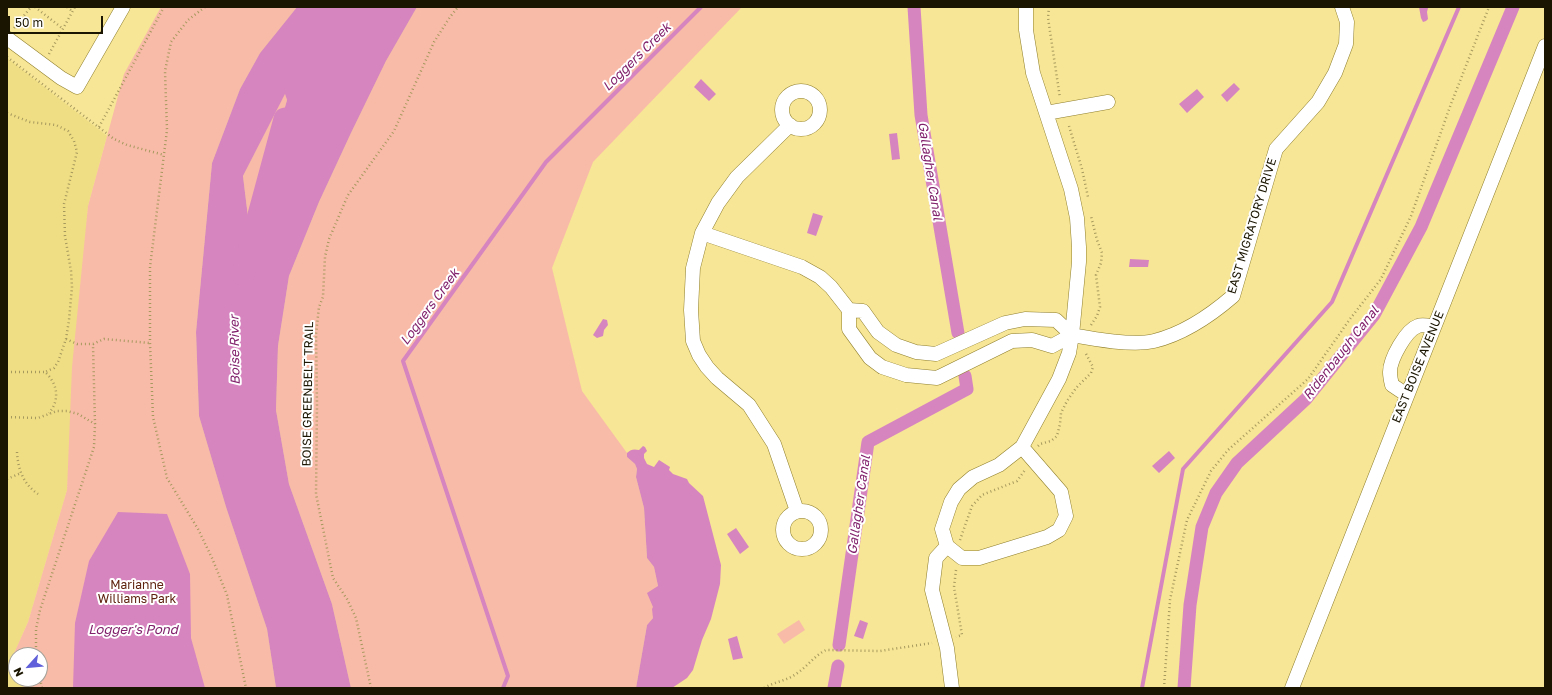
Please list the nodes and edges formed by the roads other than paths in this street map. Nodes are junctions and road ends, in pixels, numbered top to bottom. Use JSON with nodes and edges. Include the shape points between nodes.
{"nodes":[{"id":1,"x":123,"y":7,"type":"edge"},
{"id":2,"x":1026,"y":7,"type":"edge"},
{"id":3,"x":1342,"y":7,"type":"edge"},
{"id":4,"x":9,"y":32,"type":"edge"},
{"id":5,"x":1545,"y":46,"type":"edge"},
{"id":6,"x":1108,"y":102,"type":"dead end"},
{"id":7,"x":1046,"y":113,"type":"junction"},
{"id":8,"x":790,"y":125,"type":"dead end"},
{"id":9,"x":702,"y":233,"type":"junction"},
{"id":10,"x":849,"y":310,"type":"junction"},
{"id":11,"x":1434,"y":327,"type":"junction"},
{"id":12,"x":1072,"y":335,"type":"junction"},
{"id":13,"x":1407,"y":395,"type":"junction"},
{"id":14,"x":1022,"y":447,"type":"junction"},
{"id":15,"x":797,"y":511,"type":"dead end"},
{"id":16,"x":953,"y":544,"type":"junction"},
{"id":17,"x":952,"y":688,"type":"edge"},
{"id":18,"x":1292,"y":688,"type":"edge"}],
"edges":[{"from":1,"to":4,"type":"street","via":[[78,87],[61,78]]},
{"from":2,"to":7,"type":"street","via":[[1030,59]]},
{"from":3,"to":12,"type":"street","name":"EAST MIGRATORY DRIVE","via":[[1347,22],[1346,44],[1335,73],[1318,102],[1276,149],[1233,296],[1214,312],[1175,334],[1153,341],[1134,342]]},
{"from":5,"to":11,"type":"street","name":"EAST BOISE AVENUE"},
{"from":6,"to":7,"type":"street"},
{"from":7,"to":12,"type":"street","via":[[1071,189],[1077,218],[1079,255]]},
{"from":8,"to":9,"type":"street","via":[[737,177],[718,203]]},
{"from":9,"to":10,"type":"street","via":[[802,267],[831,287]]},
{"from":9,"to":15,"type":"street","via":[[693,268],[693,341],[707,367],[749,405],[774,444]]},
{"from":10,"to":12,"type":"street","via":[[863,311],[878,332],[896,345],[916,352],[936,354],[1005,323],[1025,319],[1056,320]]},
{"from":10,"to":12,"type":"street","via":[[849,329],[870,358],[882,367],[906,375],[937,378],[1012,341],[1032,340],[1052,346]]},
{"from":11,"to":13,"type":"street","name":"EAST BOISE AVENUE"},
{"from":11,"to":13,"type":"street","via":[[1423,325],[1413,329],[1400,344],[1391,366],[1392,385]]},
{"from":12,"to":14,"type":"street","via":[[1069,353],[1059,379]]},
{"from":13,"to":18,"type":"street","name":"EAST BOISE AVENUE"},
{"from":14,"to":16,"type":"street","via":[[999,465],[973,477],[958,490],[942,529]]},
{"from":14,"to":16,"type":"street","via":[[1061,492],[1066,516],[1059,530],[1047,537],[979,558],[962,558]]},
{"from":16,"to":17,"type":"street","via":[[936,558],[932,590],[945,640]]}]}
